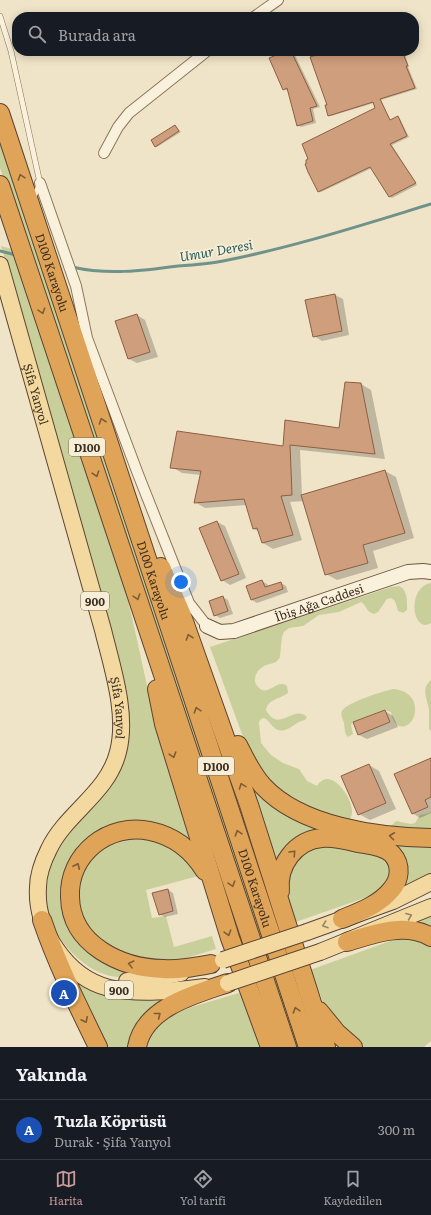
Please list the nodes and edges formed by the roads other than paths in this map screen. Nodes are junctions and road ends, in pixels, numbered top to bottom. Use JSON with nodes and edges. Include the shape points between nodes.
{"nodes":[{"id":1,"x":278,"y":0,"type":"edge"},
{"id":2,"x":261,"y":12,"type":"edge"},
{"id":3,"x":0,"y":16,"type":"edge"},
{"id":4,"x":201,"y":56,"type":"edge"},
{"id":5,"x":0,"y":113,"type":"edge"},
{"id":6,"x":104,"y":153,"type":"dead end"},
{"id":7,"x":40,"y":183,"type":"junction"},
{"id":8,"x":0,"y":185,"type":"edge"},
{"id":9,"x":31,"y":205,"type":"junction"},
{"id":10,"x":0,"y":265,"type":"edge"},
{"id":11,"x":124,"y":485,"type":"junction"},
{"id":12,"x":431,"y":572,"type":"edge"},
{"id":13,"x":145,"y":621,"type":"junction"},
{"id":14,"x":207,"y":626,"type":"joint"},
{"id":15,"x":198,"y":664,"type":"junction"},
{"id":16,"x":431,"y":838,"type":"edge"},
{"id":17,"x":431,"y":882,"type":"edge"},
{"id":18,"x":219,"y":903,"type":"junction"},
{"id":19,"x":431,"y":907,"type":"edge"},
{"id":20,"x":285,"y":916,"type":"junction"},
{"id":21,"x":342,"y":919,"type":"junction"},
{"id":22,"x":42,"y":920,"type":"junction"},
{"id":23,"x":431,"y":938,"type":"edge"},
{"id":24,"x":347,"y":942,"type":"junction"},
{"id":25,"x":217,"y":962,"type":"junction"},
{"id":26,"x":305,"y":979,"type":"junction"},
{"id":27,"x":228,"y":983,"type":"junction"},
{"id":28,"x":255,"y":1007,"type":"junction"},
{"id":29,"x":98,"y":1047,"type":"edge"},
{"id":30,"x":137,"y":1047,"type":"edge"},
{"id":31,"x":265,"y":1047,"type":"edge"},
{"id":32,"x":270,"y":1047,"type":"edge"},
{"id":33,"x":287,"y":1047,"type":"edge"},
{"id":34,"x":308,"y":1047,"type":"edge"},
{"id":35,"x":326,"y":1047,"type":"edge"},
{"id":36,"x":353,"y":1047,"type":"edge"}],
"edges":[{"from":1,"to":2,"type":"street"},
{"from":3,"to":7,"type":"lane"},
{"from":4,"to":6,"type":"street","via":[[129,113]]},
{"from":9,"to":5,"type":"highway","name":"D100 Karayolu","number":"D100","one_way":true},
{"from":7,"to":9,"type":"lane"},
{"from":7,"to":14,"type":"street","via":[[76,286],[87,338],[138,474],[189,602]]},
{"from":8,"to":13,"type":"highway","name":"D100 Karayolu","number":"D100","one_way":true},
{"from":11,"to":9,"type":"highway","name":"D100 Karayolu","number":"D100","one_way":true},
{"from":10,"to":22,"type":"main road","name":"Şifa Yanyol","number":"900","via":[[103,630],[120,710],[120,741],[112,769],[95,793],[59,832],[42,865],[37,888]]},
{"from":15,"to":11,"type":"highway","one_way":true,"via":[[181,613]]},
{"from":34,"to":11,"type":"highway","name":"D100 Karayolu","number":"D100","one_way":true},
{"from":12,"to":14,"type":"street","name":"İbiş Ağa Caddesi","via":[[408,572],[234,631],[220,632]]},
{"from":13,"to":18,"type":"highway","one_way":true,"via":[[164,724]]},
{"from":13,"to":33,"type":"highway","name":"D100 Karayolu","number":"D100","one_way":true},
{"from":16,"to":15,"type":"highway","one_way":true,"via":[[400,837],[344,827],[304,815],[275,798],[258,781],[245,760]]},
{"from":20,"to":15,"type":"highway","one_way":true,"via":[[249,804]]},
{"from":17,"to":21,"type":"main road","via":[[403,896]]},
{"from":25,"to":18,"type":"highway","one_way":true,"via":[[164,970],[142,967],[113,958],[93,945],[78,926],[71,908],[70,888],[80,860],[98,840],[125,829],[145,830],[177,841],[194,855],[209,878]]},
{"from":18,"to":28,"type":"highway","one_way":true},
{"from":24,"to":19,"type":"main road","name":"Şifa Yanyol","one_way":true},
{"from":20,"to":21,"type":"highway","one_way":true,"via":[[279,886],[282,870],[294,851],[307,842],[329,838],[377,846],[391,853],[399,872],[391,891],[374,904]]},
{"from":20,"to":26,"type":"highway"},
{"from":21,"to":25,"type":"main road","one_way":true,"bridge":true},
{"from":22,"to":25,"type":"main road","via":[[55,941],[70,956],[90,971],[106,978],[123,981],[147,980]]},
{"from":22,"to":27,"type":"main road","name":"Şifa Yanyol","number":"900","via":[[52,943],[64,959],[81,975],[108,988],[157,991]]},
{"from":22,"to":29,"type":"highway","one_way":true,"via":[[64,977]]},
{"from":23,"to":24,"type":"highway","via":[[417,932],[397,930]]},
{"from":24,"to":27,"type":"main road","name":"Şifa Yanyol","bridge":true},
{"from":26,"to":35,"type":"highway"},
{"from":26,"to":36,"type":"highway","via":[[322,1016],[336,1033]]},
{"from":30,"to":27,"type":"highway","one_way":true,"via":[[148,1023],[161,1012],[183,1000]]},
{"from":28,"to":31,"type":"highway"},
{"from":28,"to":32,"type":"highway"}]}
